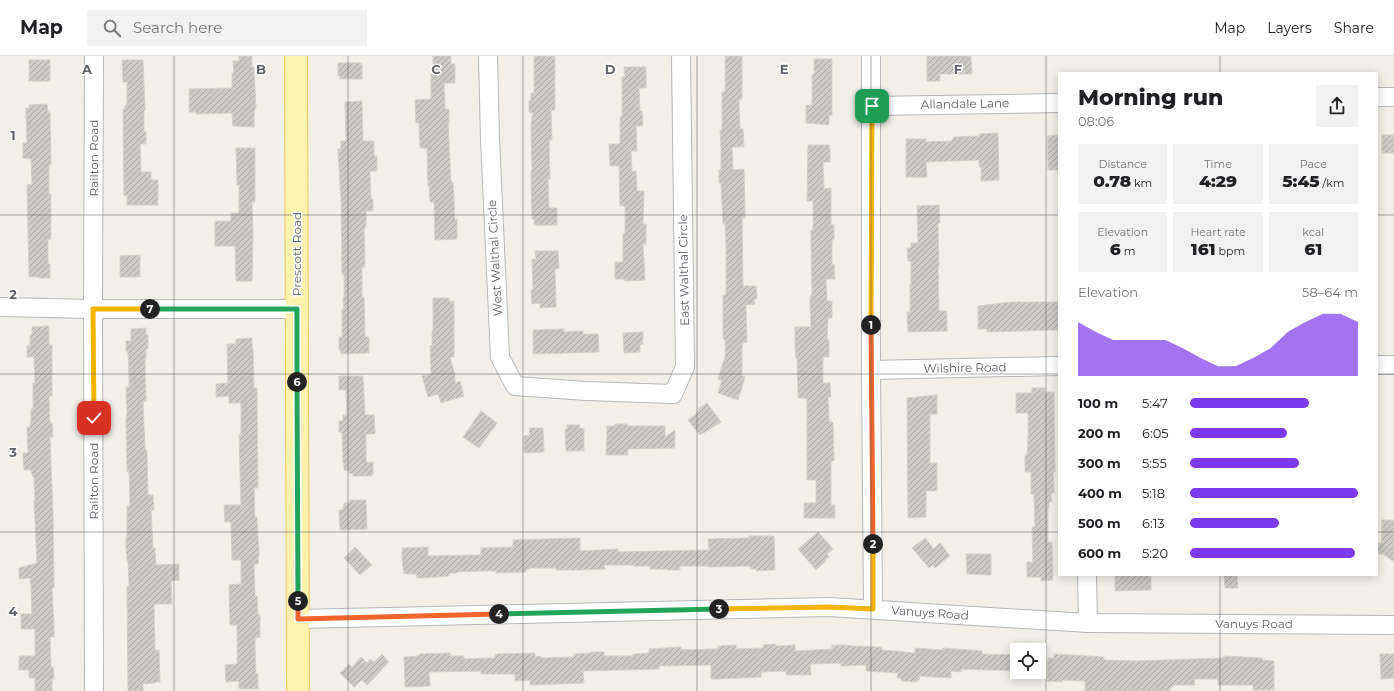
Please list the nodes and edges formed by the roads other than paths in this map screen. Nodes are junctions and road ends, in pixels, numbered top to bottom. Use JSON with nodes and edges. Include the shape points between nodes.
{"nodes":[{"id":1,"x":94,"y":56,"type":"edge"},
{"id":2,"x":296,"y":56,"type":"edge"},
{"id":3,"x":488,"y":56,"type":"edge"},
{"id":4,"x":681,"y":56,"type":"edge"},
{"id":5,"x":871,"y":56,"type":"edge"},
{"id":6,"x":1378,"y":97,"type":"edge"},
{"id":7,"x":1394,"y":97,"type":"edge"},
{"id":8,"x":1058,"y":102,"type":"edge"},
{"id":9,"x":872,"y":106,"type":"junction"},
{"id":10,"x":0,"y":307,"type":"edge"},
{"id":11,"x":93,"y":309,"type":"junction"},
{"id":12,"x":297,"y":309,"type":"junction"},
{"id":13,"x":1378,"y":365,"type":"edge"},
{"id":14,"x":1394,"y":365,"type":"edge"},
{"id":15,"x":1058,"y":366,"type":"edge"},
{"id":16,"x":871,"y":370,"type":"junction"},
{"id":17,"x":586,"y":392,"type":"joint"},
{"id":18,"x":1087,"y":576,"type":"edge"},
{"id":19,"x":873,"y":609,"type":"junction"},
{"id":20,"x":298,"y":619,"type":"junction"},
{"id":21,"x":1088,"y":622,"type":"junction"},
{"id":22,"x":1394,"y":625,"type":"edge"},
{"id":23,"x":94,"y":691,"type":"edge"},
{"id":24,"x":298,"y":691,"type":"edge"}],
"edges":[{"from":1,"to":11,"type":"street","name":"Railton Road"},
{"from":2,"to":12,"type":"main road","name":"Prescott Road"},
{"from":3,"to":17,"type":"street","name":"West Walthal Circle","via":[[500,357],[515,386]]},
{"from":4,"to":17,"type":"street","name":"East Walthal Circle","via":[[685,367],[672,394]]},
{"from":5,"to":9,"type":"street"},
{"from":6,"to":7,"type":"street"},
{"from":8,"to":9,"type":"street","name":"Allandale Lane"},
{"from":9,"to":16,"type":"street"},
{"from":10,"to":11,"type":"street"},
{"from":11,"to":12,"type":"street"},
{"from":11,"to":23,"type":"street","name":"Railton Road"},
{"from":12,"to":20,"type":"main road","name":"Prescott Road"},
{"from":13,"to":14,"type":"street"},
{"from":15,"to":16,"type":"street","name":"Wilshire Road"},
{"from":16,"to":19,"type":"street"},
{"from":18,"to":21,"type":"street"},
{"from":19,"to":20,"type":"street","name":"Vanuys Road","via":[[829,607]]},
{"from":19,"to":21,"type":"street","name":"Vanuys Road"},
{"from":20,"to":24,"type":"main road","name":"Prescott Road"},
{"from":21,"to":22,"type":"street","name":"Vanuys Road"}]}
